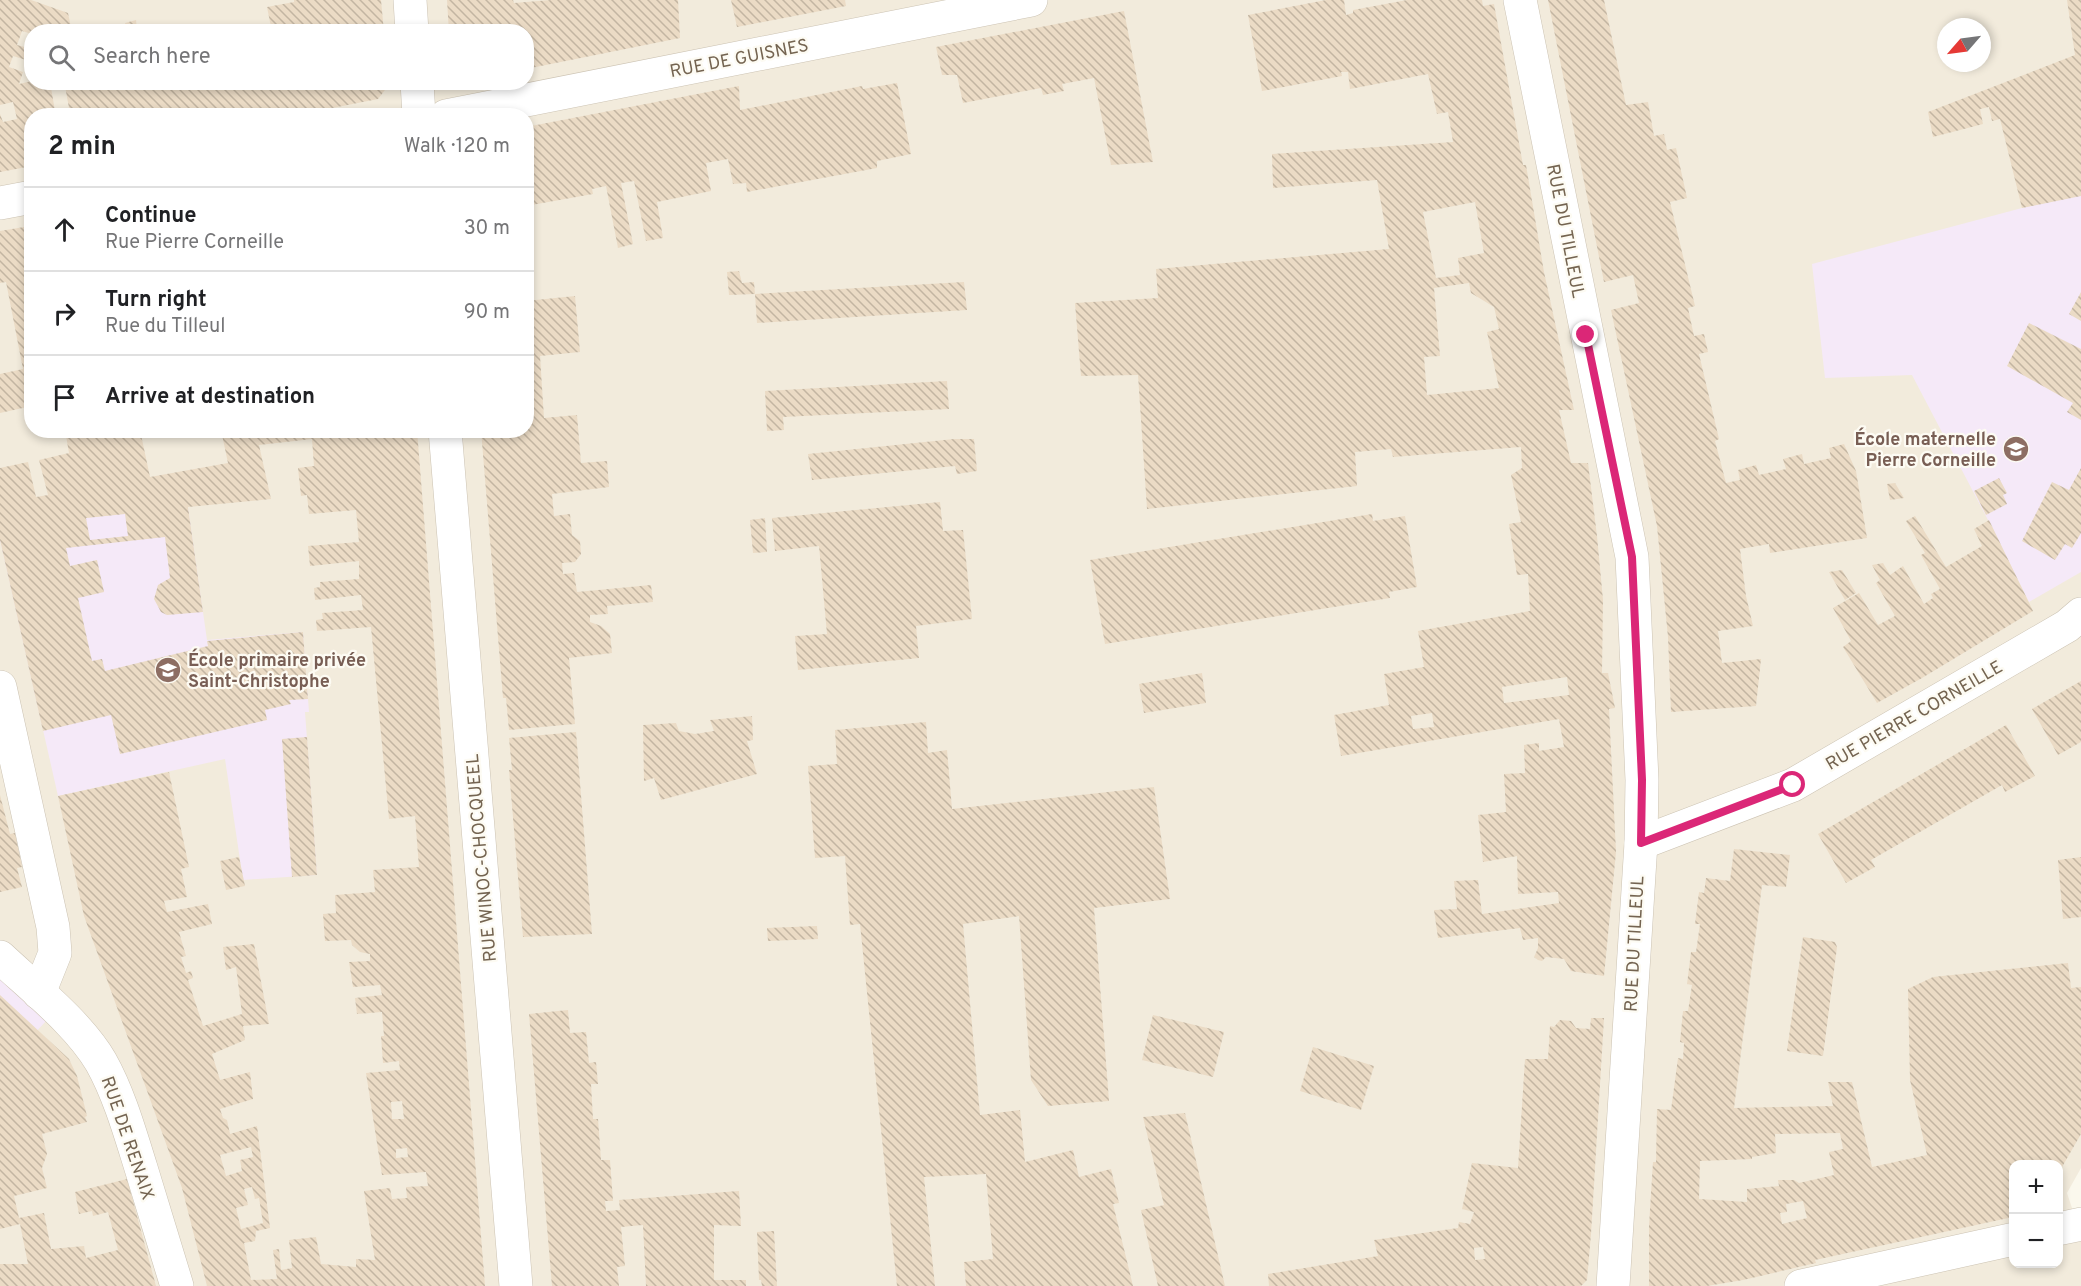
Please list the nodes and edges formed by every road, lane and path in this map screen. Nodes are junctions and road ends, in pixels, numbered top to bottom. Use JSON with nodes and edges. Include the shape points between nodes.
{"nodes":[{"id":1,"x":410,"y":0,"type":"edge"},
{"id":2,"x":1031,"y":0,"type":"edge"},
{"id":3,"x":1520,"y":0,"type":"edge"},
{"id":4,"x":412,"y":24,"type":"edge"},
{"id":5,"x":417,"y":90,"type":"edge"},
{"id":6,"x":419,"y":108,"type":"edge"},
{"id":7,"x":486,"y":108,"type":"edge"},
{"id":8,"x":24,"y":198,"type":"edge"},
{"id":9,"x":0,"y":203,"type":"edge"},
{"id":10,"x":446,"y":438,"type":"edge"},
{"id":11,"x":2081,"y":614,"type":"edge"},
{"id":12,"x":0,"y":687,"type":"edge"},
{"id":13,"x":1641,"y":843,"type":"junction"},
{"id":14,"x":0,"y":957,"type":"edge"},
{"id":15,"x":39,"y":993,"type":"junction"},
{"id":16,"x":2081,"y":1224,"type":"edge"},
{"id":17,"x":2063,"y":1228,"type":"edge"},
{"id":18,"x":2009,"y":1240,"type":"edge"},
{"id":19,"x":177,"y":1286,"type":"edge"},
{"id":20,"x":516,"y":1286,"type":"edge"},
{"id":21,"x":1613,"y":1286,"type":"edge"},
{"id":22,"x":1801,"y":1286,"type":"edge"}],
"edges":[{"from":1,"to":4,"type":"street"},
{"from":2,"to":7,"type":"street","name":"RUE DE GUISNES"},
{"from":3,"to":13,"type":"street","name":"RUE DU TILLEUL","via":[[1632,557]]},
{"from":5,"to":6,"type":"street"},
{"from":8,"to":9,"type":"street"},
{"from":10,"to":20,"type":"street","name":"RUE WINOC-CHOCQUEEL"},
{"from":11,"to":13,"type":"street","name":"RUE PIERRE CORNEILLE","via":[[2067,627],[1793,785]]},
{"from":12,"to":15,"type":"street","via":[[53,927],[55,953]]},
{"from":13,"to":21,"type":"street","name":"RUE DU TILLEUL"},
{"from":14,"to":15,"type":"street","name":"RUE DE RENAIX"},
{"from":15,"to":19,"type":"street","name":"RUE DE RENAIX","via":[[101,1062],[133,1143]]},
{"from":16,"to":17,"type":"street"},
{"from":18,"to":22,"type":"street"}]}
